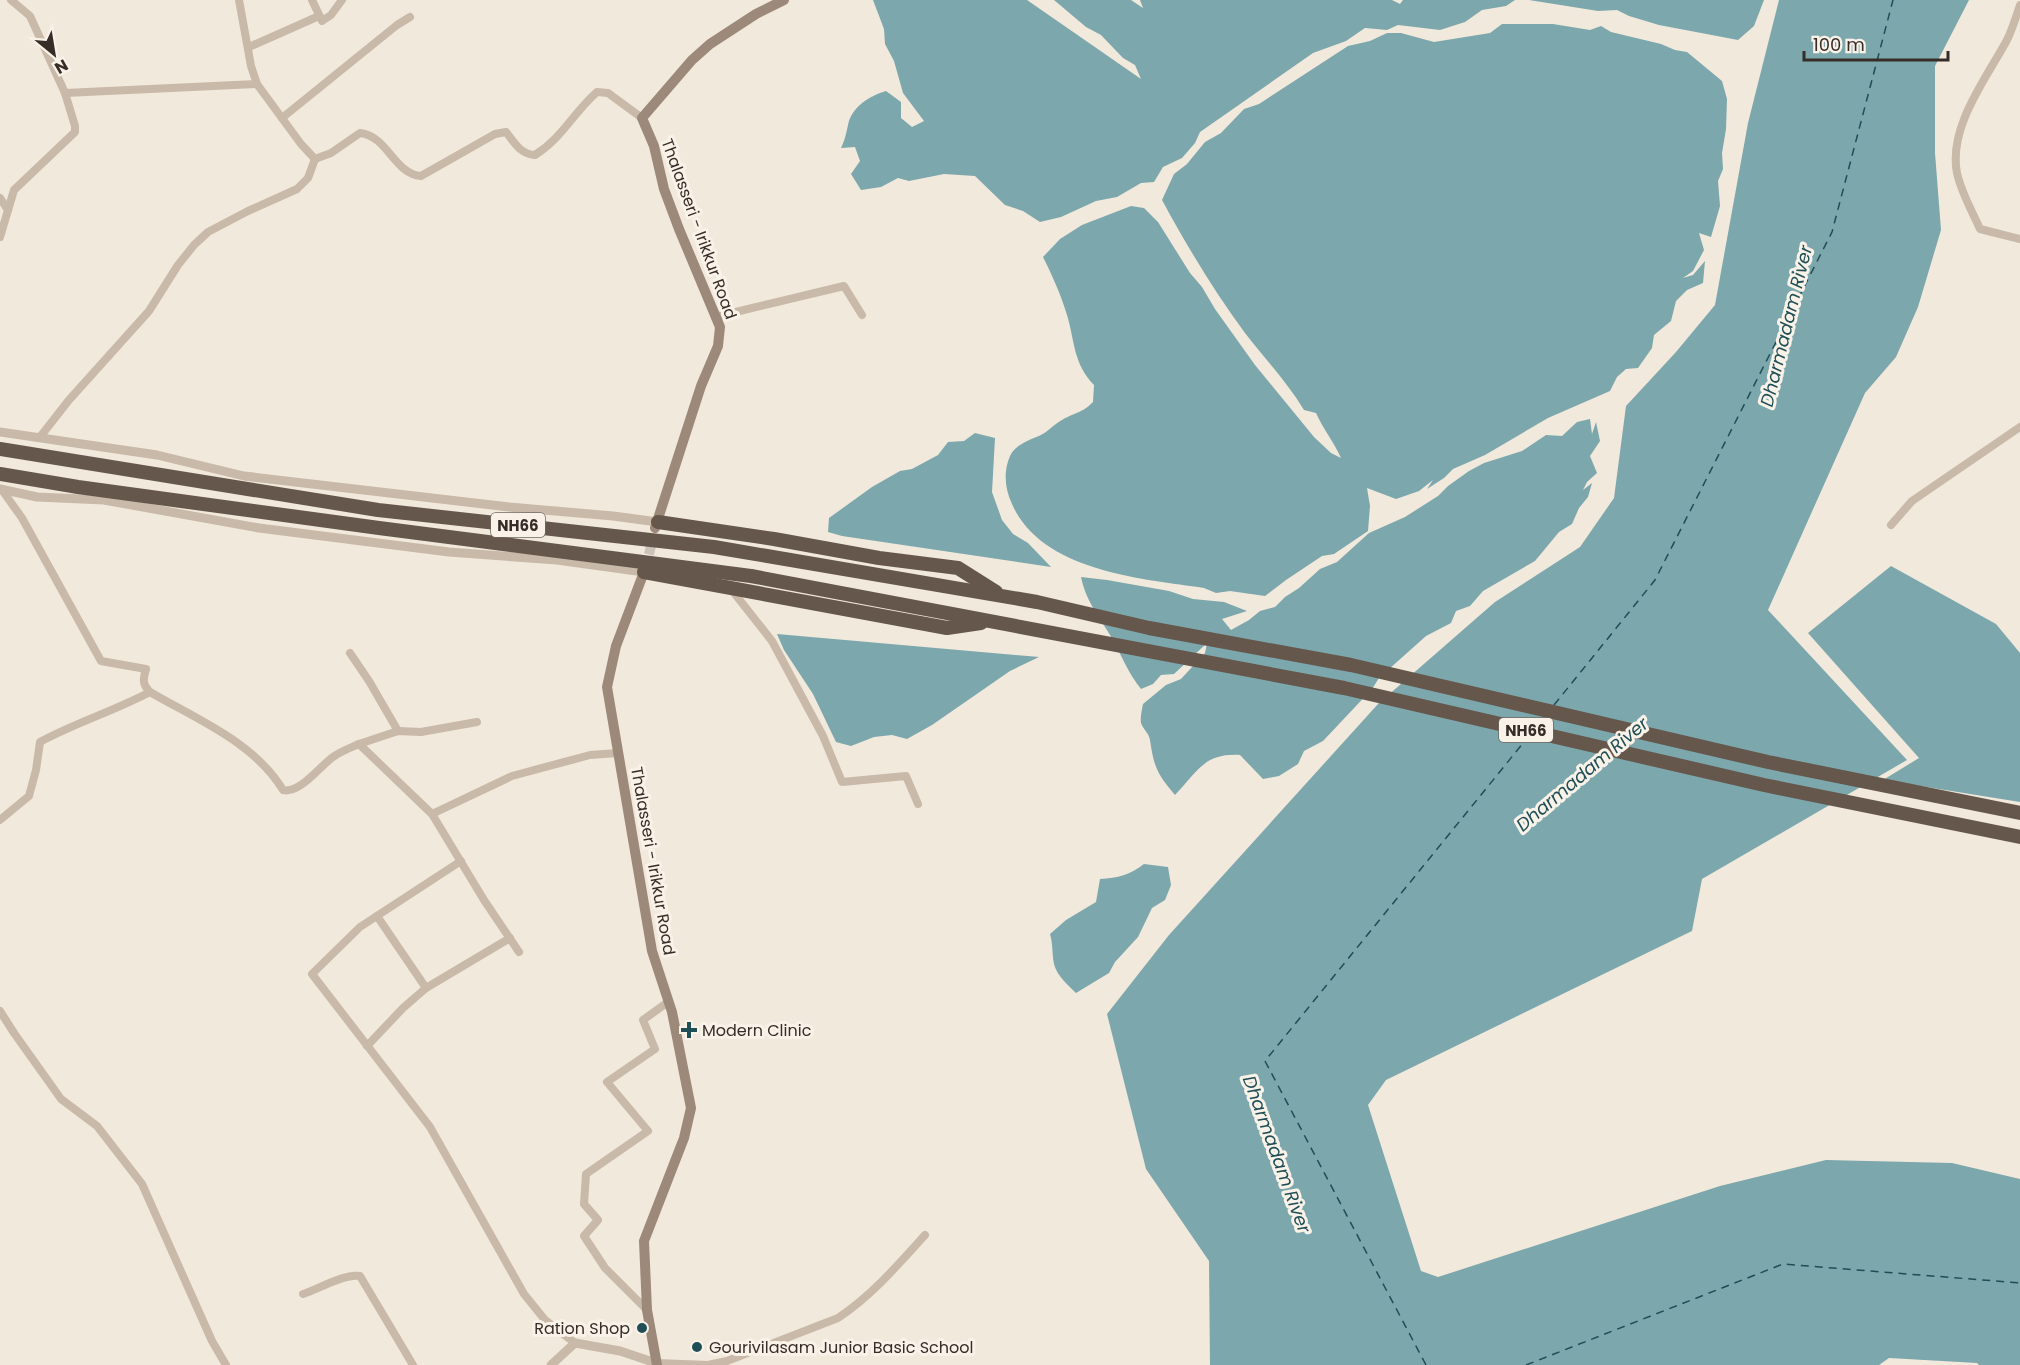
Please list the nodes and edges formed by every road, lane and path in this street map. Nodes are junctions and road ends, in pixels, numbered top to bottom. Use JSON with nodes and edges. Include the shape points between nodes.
{"nodes":[{"id":1,"x":11,"y":0,"type":"edge"},
{"id":2,"x":238,"y":0,"type":"edge"},
{"id":3,"x":312,"y":0,"type":"edge"},
{"id":4,"x":342,"y":0,"type":"edge"},
{"id":5,"x":784,"y":0,"type":"edge"},
{"id":6,"x":2020,"y":6,"type":"edge"},
{"id":7,"x":319,"y":16,"type":"junction"},
{"id":8,"x":410,"y":18,"type":"dead end"},
{"id":9,"x":249,"y":48,"type":"junction"},
{"id":10,"x":257,"y":84,"type":"junction"},
{"id":11,"x":65,"y":93,"type":"junction"},
{"id":12,"x":282,"y":118,"type":"junction"},
{"id":13,"x":642,"y":118,"type":"junction"},
{"id":14,"x":315,"y":159,"type":"junction"},
{"id":15,"x":0,"y":198,"type":"edge"},
{"id":16,"x":8,"y":210,"type":"junction"},
{"id":17,"x":0,"y":237,"type":"edge"},
{"id":18,"x":2020,"y":239,"type":"edge"},
{"id":19,"x":862,"y":315,"type":"dead end"},
{"id":20,"x":715,"y":317,"type":"junction"},
{"id":21,"x":2020,"y":427,"type":"edge"},
{"id":22,"x":0,"y":432,"type":"edge"},
{"id":23,"x":40,"y":437,"type":"junction"},
{"id":24,"x":0,"y":449,"type":"edge"},
{"id":25,"x":0,"y":474,"type":"edge"},
{"id":26,"x":1,"y":490,"type":"edge"},
{"id":27,"x":657,"y":525,"type":"junction"},
{"id":28,"x":1891,"y":525,"type":"dead end"},
{"id":29,"x":644,"y":572,"type":"junction"},
{"id":30,"x":731,"y":589,"type":"junction"},
{"id":31,"x":1000,"y":596,"type":"junction"},
{"id":32,"x":992,"y":621,"type":"junction"},
{"id":33,"x":350,"y":653,"type":"dead end"},
{"id":34,"x":150,"y":692,"type":"junction"},
{"id":35,"x":477,"y":722,"type":"dead end"},
{"id":36,"x":398,"y":731,"type":"junction"},
{"id":37,"x":359,"y":744,"type":"junction"},
{"id":38,"x":618,"y":753,"type":"junction"},
{"id":39,"x":918,"y":804,"type":"dead end"},
{"id":40,"x":2020,"y":813,"type":"edge"},
{"id":41,"x":432,"y":814,"type":"junction"},
{"id":42,"x":0,"y":820,"type":"edge"},
{"id":43,"x":2020,"y":837,"type":"edge"},
{"id":44,"x":461,"y":861,"type":"junction"},
{"id":45,"x":377,"y":916,"type":"junction"},
{"id":46,"x":510,"y":938,"type":"junction"},
{"id":47,"x":519,"y":952,"type":"dead end"},
{"id":48,"x":426,"y":988,"type":"junction"},
{"id":49,"x":668,"y":1002,"type":"junction"},
{"id":50,"x":0,"y":1011,"type":"edge"},
{"id":51,"x":367,"y":1046,"type":"junction"},
{"id":52,"x":925,"y":1235,"type":"dead end"},
{"id":53,"x":303,"y":1294,"type":"dead end"},
{"id":54,"x":647,"y":1310,"type":"junction"},
{"id":55,"x":575,"y":1342,"type":"junction"},
{"id":56,"x":656,"y":1364,"type":"edge"},
{"id":57,"x":226,"y":1365,"type":"edge"},
{"id":58,"x":413,"y":1365,"type":"edge"},
{"id":59,"x":551,"y":1365,"type":"edge"}],
"edges":[{"from":1,"to":11,"type":"street","via":[[30,16]]},
{"from":2,"to":9,"type":"street"},
{"from":3,"to":7,"type":"street"},
{"from":4,"to":7,"type":"street","via":[[326,20]]},
{"from":5,"to":13,"type":"main road","via":[[704,49]]},
{"from":6,"to":18,"type":"street","via":[[2008,38],[1976,93],[1955,148],[1957,173],[1980,229]]},
{"from":7,"to":9,"type":"street"},
{"from":8,"to":12,"type":"street"},
{"from":9,"to":10,"type":"street"},
{"from":10,"to":11,"type":"street"},
{"from":10,"to":12,"type":"street"},
{"from":11,"to":16,"type":"street","via":[[75,132],[14,190]]},
{"from":12,"to":14,"type":"street"},
{"from":13,"to":14,"type":"street","via":[[609,93],[597,92],[558,138],[535,155],[520,150],[506,132],[495,134],[421,176],[414,176],[378,140],[360,133]]},
{"from":13,"to":20,"type":"main road","name":"Thalasseri - Irikkur Road","via":[[654,146],[664,189]]},
{"from":14,"to":23,"type":"street","via":[[308,178],[297,189],[208,232],[194,244],[149,311]]},
{"from":15,"to":16,"type":"street"},
{"from":16,"to":17,"type":"street"},
{"from":19,"to":20,"type":"street","via":[[844,286]]},
{"from":20,"to":27,"type":"main road","name":"Thalasseri - Irikkur Road","via":[[720,327],[718,346],[701,386]]},
{"from":21,"to":28,"type":"street","via":[[1912,501]]},
{"from":22,"to":23,"type":"street"},
{"from":23,"to":27,"type":"street","via":[[157,456],[244,476],[613,516]]},
{"from":24,"to":31,"type":"highway","number":"NH66","via":[[378,510],[714,547]]},
{"from":25,"to":32,"type":"highway","number":"NH66","via":[[367,527],[717,571]]},
{"from":26,"to":29,"type":"street","via":[[37,497],[104,500],[259,528]]},
{"from":26,"to":34,"type":"street","via":[[22,518],[101,661],[146,669],[144,686]]},
{"from":27,"to":31,"type":"highway","via":[[958,568]]},
{"from":29,"to":30,"type":"highway"},
{"from":29,"to":38,"type":"main road","name":"Thalasseri - Irikkur Road","via":[[616,646],[607,687]]},
{"from":30,"to":32,"type":"highway","via":[[947,628]]},
{"from":30,"to":39,"type":"street","via":[[772,641],[823,736],[842,782],[906,776]]},
{"from":31,"to":40,"type":"highway","number":"NH66","via":[[1351,665],[1768,762]]},
{"from":32,"to":43,"type":"highway","number":"NH66","via":[[1344,688],[1764,786]]},
{"from":33,"to":36,"type":"street"},
{"from":34,"to":37,"type":"street","via":[[260,760],[283,790],[298,787],[332,758]]},
{"from":34,"to":42,"type":"street","via":[[40,742],[29,796]]},
{"from":35,"to":36,"type":"street","via":[[421,732]]},
{"from":36,"to":37,"type":"street"},
{"from":37,"to":41,"type":"street"},
{"from":38,"to":41,"type":"street","via":[[590,755],[512,776]]},
{"from":38,"to":49,"type":"main road","name":"Thalasseri - Irikkur Road","via":[[652,951]]},
{"from":41,"to":44,"type":"street"},
{"from":44,"to":45,"type":"street"},
{"from":44,"to":46,"type":"street"},
{"from":45,"to":48,"type":"street"},
{"from":45,"to":51,"type":"street","via":[[360,927],[312,974]]},
{"from":46,"to":47,"type":"street"},
{"from":46,"to":48,"type":"street"},
{"from":48,"to":51,"type":"street"},
{"from":49,"to":54,"type":"main road","name":"Thalasseri - Irikkur Road","via":[[690,1108],[684,1138],[645,1241]]},
{"from":49,"to":54,"type":"street","via":[[643,1020],[655,1049],[607,1082],[648,1131],[586,1174],[585,1204],[598,1220],[584,1236],[605,1268]]},
{"from":50,"to":57,"type":"street","via":[[61,1099],[97,1126],[142,1184]]},
{"from":51,"to":55,"type":"street","via":[[430,1127],[524,1294],[545,1320]]},
{"from":52,"to":56,"type":"street","via":[[886,1277],[838,1318],[727,1361],[708,1365]]},
{"from":53,"to":58,"type":"street","via":[[344,1277],[360,1276]]},
{"from":54,"to":56,"type":"main road","name":"Thalasseri - Irikkur Road"},
{"from":55,"to":56,"type":"street","via":[[620,1351]]},
{"from":55,"to":59,"type":"street"}]}
